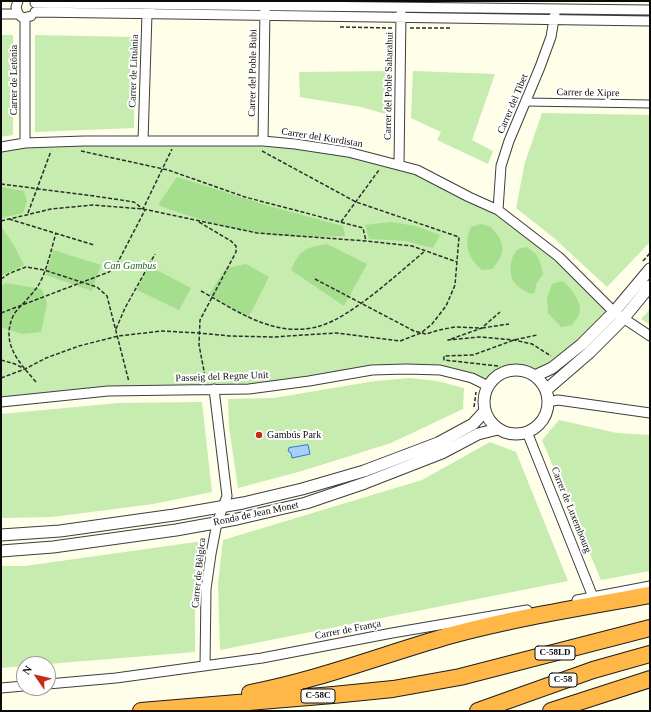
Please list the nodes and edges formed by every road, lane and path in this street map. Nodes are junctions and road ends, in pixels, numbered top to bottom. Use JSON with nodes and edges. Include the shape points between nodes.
{"nodes":[{"id":1,"x":18,"y":1,"type":"edge"},
{"id":2,"x":153,"y":2,"type":"edge"},
{"id":3,"x":265,"y":3,"type":"edge"},
{"id":4,"x":35,"y":5,"type":"edge"},
{"id":5,"x":402,"y":7,"type":"junction"},
{"id":6,"x":555,"y":9,"type":"junction"},
{"id":7,"x":650,"y":10,"type":"edge"},
{"id":8,"x":1,"y":14,"type":"edge"},
{"id":9,"x":147,"y":14,"type":"junction"},
{"id":10,"x":264,"y":15,"type":"junction"},
{"id":11,"x":22,"y":16,"type":"junction"},
{"id":12,"x":401,"y":18,"type":"junction"},
{"id":13,"x":555,"y":19,"type":"junction"},
{"id":14,"x":650,"y":21,"type":"edge"},
{"id":15,"x":525,"y":102,"type":"junction"},
{"id":16,"x":650,"y":104,"type":"edge"},
{"id":17,"x":143,"y":141,"type":"junction"},
{"id":18,"x":263,"y":141,"type":"junction"},
{"id":19,"x":25,"y":143,"type":"junction"},
{"id":20,"x":1,"y":147,"type":"edge"},
{"id":21,"x":172,"y":149,"type":"dead end"},
{"id":22,"x":51,"y":151,"type":"dead end"},
{"id":23,"x":80,"y":151,"type":"dead end"},
{"id":24,"x":262,"y":151,"type":"dead end"},
{"id":25,"x":382,"y":166,"type":"dead end"},
{"id":26,"x":398,"y":166,"type":"junction"},
{"id":27,"x":163,"y":169,"type":"junction"},
{"id":28,"x":1,"y":184,"type":"edge"},
{"id":29,"x":38,"y":188,"type":"junction"},
{"id":30,"x":356,"y":202,"type":"junction"},
{"id":31,"x":144,"y":209,"type":"junction"},
{"id":32,"x":498,"y":210,"type":"junction"},
{"id":33,"x":28,"y":213,"type":"junction"},
{"id":34,"x":9,"y":219,"type":"junction"},
{"id":35,"x":1,"y":221,"type":"edge"},
{"id":36,"x":197,"y":221,"type":"junction"},
{"id":37,"x":341,"y":222,"type":"junction"},
{"id":38,"x":56,"y":233,"type":"junction"},
{"id":39,"x":366,"y":241,"type":"junction"},
{"id":40,"x":94,"y":245,"type":"dead end"},
{"id":41,"x":425,"y":251,"type":"junction"},
{"id":42,"x":155,"y":254,"type":"dead end"},
{"id":43,"x":457,"y":262,"type":"junction"},
{"id":44,"x":44,"y":270,"type":"junction"},
{"id":45,"x":650,"y":270,"type":"edge"},
{"id":46,"x":1,"y":279,"type":"edge"},
{"id":47,"x":315,"y":279,"type":"dead end"},
{"id":48,"x":83,"y":283,"type":"junction"},
{"id":49,"x":650,"y":286,"type":"edge"},
{"id":50,"x":201,"y":291,"type":"dead end"},
{"id":51,"x":212,"y":297,"type":"junction"},
{"id":52,"x":360,"y":304,"type":"junction"},
{"id":53,"x":22,"y":305,"type":"junction"},
{"id":54,"x":500,"y":312,"type":"dead end"},
{"id":55,"x":614,"y":312,"type":"junction"},
{"id":56,"x":1,"y":313,"type":"edge"},
{"id":57,"x":623,"y":319,"type":"junction"},
{"id":58,"x":509,"y":324,"type":"dead end"},
{"id":59,"x":482,"y":328,"type":"junction"},
{"id":60,"x":116,"y":329,"type":"junction"},
{"id":61,"x":199,"y":333,"type":"junction"},
{"id":62,"x":421,"y":333,"type":"junction"},
{"id":63,"x":537,"y":335,"type":"dead end"},
{"id":64,"x":118,"y":336,"type":"junction"},
{"id":65,"x":650,"y":336,"type":"edge"},
{"id":66,"x":6,"y":338,"type":"dead end"},
{"id":67,"x":514,"y":340,"type":"junction"},
{"id":68,"x":8,"y":349,"type":"dead end"},
{"id":69,"x":553,"y":358,"type":"dead end"},
{"id":70,"x":1,"y":360,"type":"edge"},
{"id":71,"x":498,"y":366,"type":"dead end"},
{"id":72,"x":25,"y":369,"type":"junction"},
{"id":73,"x":535,"y":376,"type":"junction"},
{"id":74,"x":1,"y":378,"type":"edge"},
{"id":75,"x":36,"y":382,"type":"dead end"},
{"id":76,"x":129,"y":382,"type":"dead end"},
{"id":77,"x":206,"y":383,"type":"dead end"},
{"id":78,"x":488,"y":386,"type":"junction"},
{"id":79,"x":214,"y":389,"type":"junction"},
{"id":80,"x":546,"y":390,"type":"junction"},
{"id":81,"x":476,"y":392,"type":"dead end"},
{"id":82,"x":1,"y":402,"type":"edge"},
{"id":83,"x":548,"y":402,"type":"junction"},
{"id":84,"x":474,"y":410,"type":"dead end"},
{"id":85,"x":485,"y":412,"type":"junction"},
{"id":86,"x":650,"y":413,"type":"edge"},
{"id":87,"x":498,"y":429,"type":"junction"},
{"id":88,"x":527,"y":432,"type":"junction"},
{"id":89,"x":223,"y":506,"type":"junction"},
{"id":90,"x":217,"y":523,"type":"junction"},
{"id":91,"x":1,"y":535,"type":"edge"},
{"id":92,"x":1,"y":551,"type":"edge"},
{"id":93,"x":650,"y":586,"type":"edge"},
{"id":94,"x":650,"y":595,"type":"edge"},
{"id":95,"x":594,"y":596,"type":"junction"},
{"id":96,"x":650,"y":628,"type":"edge"},
{"id":97,"x":650,"y":654,"type":"edge"},
{"id":98,"x":205,"y":666,"type":"junction"},
{"id":99,"x":460,"y":677,"type":"joint"},
{"id":100,"x":650,"y":679,"type":"edge"},
{"id":101,"x":56,"y":683,"type":"edge"},
{"id":102,"x":16,"y":687,"type":"edge"},
{"id":103,"x":1,"y":688,"type":"edge"},
{"id":104,"x":175,"y":708,"type":"junction"},
{"id":105,"x":141,"y":711,"type":"edge"},
{"id":106,"x":478,"y":711,"type":"edge"},
{"id":107,"x":551,"y":711,"type":"edge"}],
"edges":[{"from":1,"to":11,"type":"street","name":"Carrer de Letònia","via":[[16,7]]},
{"from":2,"to":3,"type":"street"},
{"from":2,"to":4,"type":"street"},
{"from":2,"to":9,"type":"street","name":"Carrer de Lituània"},
{"from":3,"to":5,"type":"street"},
{"from":3,"to":10,"type":"street","name":"Carrer del Poble Bubi"},
{"from":4,"to":9,"type":"street"},
{"from":4,"to":11,"type":"street","via":[[32,16]]},
{"from":5,"to":6,"type":"street"},
{"from":5,"to":12,"type":"street","name":"Carrer del Poble Saharahui"},
{"from":6,"to":7,"type":"street"},
{"from":6,"to":13,"type":"street","name":"Carrer del Tibet"},
{"from":8,"to":11,"type":"street"},
{"from":9,"to":10,"type":"street"},
{"from":9,"to":17,"type":"street","name":"Carrer de Lituània"},
{"from":10,"to":12,"type":"street"},
{"from":10,"to":18,"type":"street","name":"Carrer del Poble Bubi"},
{"from":11,"to":19,"type":"street","name":"Carrer de Letònia"},
{"from":12,"to":13,"type":"street"},
{"from":12,"to":26,"type":"street","name":"Carrer del Poble Saharahui"},
{"from":13,"to":14,"type":"street"},
{"from":13,"to":15,"type":"street","name":"Carrer del Tibet","via":[[540,68]]},
{"from":15,"to":16,"type":"street","name":"Carrer de Xipre"},
{"from":15,"to":32,"type":"street","name":"Carrer del Tibet","via":[[501,166]]},
{"from":17,"to":18,"type":"street","name":"Carrer del Kurdistan"},
{"from":17,"to":19,"type":"street","name":"Carrer del Kurdistan"},
{"from":18,"to":26,"type":"street","name":"Carrer del Kurdistan","via":[[348,152]]},
{"from":19,"to":20,"type":"street","name":"Carrer del Kurdistan"},
{"from":21,"to":27,"type":"path"},
{"from":22,"to":29,"type":"path"},
{"from":23,"to":27,"type":"path"},
{"from":24,"to":30,"type":"path"},
{"from":25,"to":30,"type":"path"},
{"from":26,"to":32,"type":"street","name":"Carrer del Kurdistan","via":[[416,170]]},
{"from":27,"to":31,"type":"path"},
{"from":27,"to":37,"type":"path","via":[[245,197]]},
{"from":28,"to":29,"type":"path"},
{"from":29,"to":31,"type":"path","via":[[134,202]]},
{"from":29,"to":33,"type":"path"},
{"from":30,"to":37,"type":"path"},
{"from":30,"to":43,"type":"path","via":[[459,237]]},
{"from":31,"to":33,"type":"path","via":[[93,205]]},
{"from":31,"to":36,"type":"path"},
{"from":31,"to":48,"type":"path","via":[[118,262],[109,272]]},
{"from":32,"to":55,"type":"street","name":"Carrer del Kurdistan","via":[[559,257]]},
{"from":33,"to":34,"type":"path"},
{"from":34,"to":35,"type":"path"},
{"from":34,"to":38,"type":"path"},
{"from":36,"to":39,"type":"path","via":[[256,233]]},
{"from":36,"to":51,"type":"path","via":[[236,246],[236,252]]},
{"from":37,"to":39,"type":"path","via":[[363,228]]},
{"from":38,"to":40,"type":"path"},
{"from":38,"to":44,"type":"path"},
{"from":39,"to":41,"type":"path","via":[[412,246]]},
{"from":41,"to":43,"type":"path"},
{"from":41,"to":52,"type":"path"},
{"from":42,"to":60,"type":"path"},
{"from":43,"to":62,"type":"path","via":[[456,285],[446,306]]},
{"from":44,"to":46,"type":"path","via":[[26,267]]},
{"from":44,"to":48,"type":"path"},
{"from":44,"to":53,"type":"path","via":[[39,284]]},
{"from":45,"to":55,"type":"street"},
{"from":47,"to":52,"type":"path"},
{"from":48,"to":53,"type":"path"},
{"from":48,"to":60,"type":"path","via":[[97,287],[107,296]]},
{"from":49,"to":57,"type":"street"},
{"from":50,"to":51,"type":"path"},
{"from":51,"to":52,"type":"path","via":[[269,326],[299,330],[320,326]]},
{"from":51,"to":61,"type":"path","via":[[200,320]]},
{"from":52,"to":62,"type":"path"},
{"from":53,"to":56,"type":"path"},
{"from":53,"to":66,"type":"path","via":[[8,325]]},
{"from":54,"to":59,"type":"path"},
{"from":55,"to":57,"type":"street","name":"Carrer del Kurdistan"},
{"from":55,"to":73,"type":"street","via":[[582,344],[552,368]]},
{"from":57,"to":65,"type":"street","name":"Carrer del Kurdistan"},
{"from":57,"to":80,"type":"street"},
{"from":58,"to":59,"type":"path"},
{"from":59,"to":62,"type":"path","via":[[455,327]]},
{"from":59,"to":67,"type":"path","via":[[448,340],[480,337]]},
{"from":60,"to":64,"type":"path"},
{"from":61,"to":62,"type":"path","via":[[273,337],[336,333],[400,341]]},
{"from":61,"to":64,"type":"path","via":[[162,332]]},
{"from":61,"to":77,"type":"path"},
{"from":63,"to":67,"type":"path"},
{"from":64,"to":72,"type":"path","via":[[79,346]]},
{"from":64,"to":76,"type":"path"},
{"from":67,"to":69,"type":"path","via":[[532,344]]},
{"from":67,"to":71,"type":"path","via":[[473,355],[444,356],[444,360]]},
{"from":68,"to":72,"type":"path"},
{"from":70,"to":72,"type":"path"},
{"from":72,"to":74,"type":"path"},
{"from":72,"to":75,"type":"path"},
{"from":73,"to":78,"type":"street","via":[[520,370],[505,372]]},
{"from":73,"to":80,"type":"street"},
{"from":78,"to":79,"type":"street","name":"Passeig del Regne Unit","via":[[472,378],[440,370],[406,368],[372,370],[249,389]]},
{"from":78,"to":85,"type":"street","via":[[484,399]]},
{"from":79,"to":82,"type":"street","name":"Passeig del Regne Unit","via":[[108,391]]},
{"from":79,"to":89,"type":"street","name":"Carrer de Bèlgica","via":[[227,496]]},
{"from":80,"to":83,"type":"street"},
{"from":81,"to":84,"type":"path"},
{"from":83,"to":86,"type":"street","via":[[558,400]]},
{"from":83,"to":88,"type":"street","via":[[547,412],[542,421],[536,428]]},
{"from":85,"to":87,"type":"street"},
{"from":85,"to":89,"type":"street","name":"Ronda de Jean Monet","via":[[473,424],[438,442],[364,471],[302,489]]},
{"from":87,"to":88,"type":"street","via":[[507,433]]},
{"from":87,"to":90,"type":"street","name":"Ronda de Jean Monet","via":[[478,434],[442,453],[306,503]]},
{"from":88,"to":95,"type":"street","name":"Carrer de Luxembourg"},
{"from":89,"to":90,"type":"street","name":"Carrer de Bèlgica"},
{"from":89,"to":91,"type":"street","name":"Ronda de Jean Monet","via":[[101,526]]},
{"from":90,"to":92,"type":"street","name":"Ronda de Jean Monet","via":[[103,541]]},
{"from":90,"to":98,"type":"street","name":"Carrer de Bèlgica","via":[[206,589]]},
{"from":93,"to":95,"type":"street","name":"Carrer de França"},
{"from":94,"to":104,"type":"highway","via":[[488,626],[387,654],[338,671],[273,688]]},
{"from":95,"to":98,"type":"street","name":"Carrer de França","via":[[262,658]]},
{"from":96,"to":99,"type":"highway","number":"C-58LD"},
{"from":97,"to":106,"type":"highway","number":"C-58","via":[[593,670]]},
{"from":98,"to":101,"type":"street","name":"Carrer de França"},
{"from":99,"to":104,"type":"highway","number":"C-58C","via":[[393,689]]},
{"from":100,"to":107,"type":"highway","number":"C-58"},
{"from":102,"to":103,"type":"street"},
{"from":104,"to":105,"type":"highway","number":"C-58C"}]}
